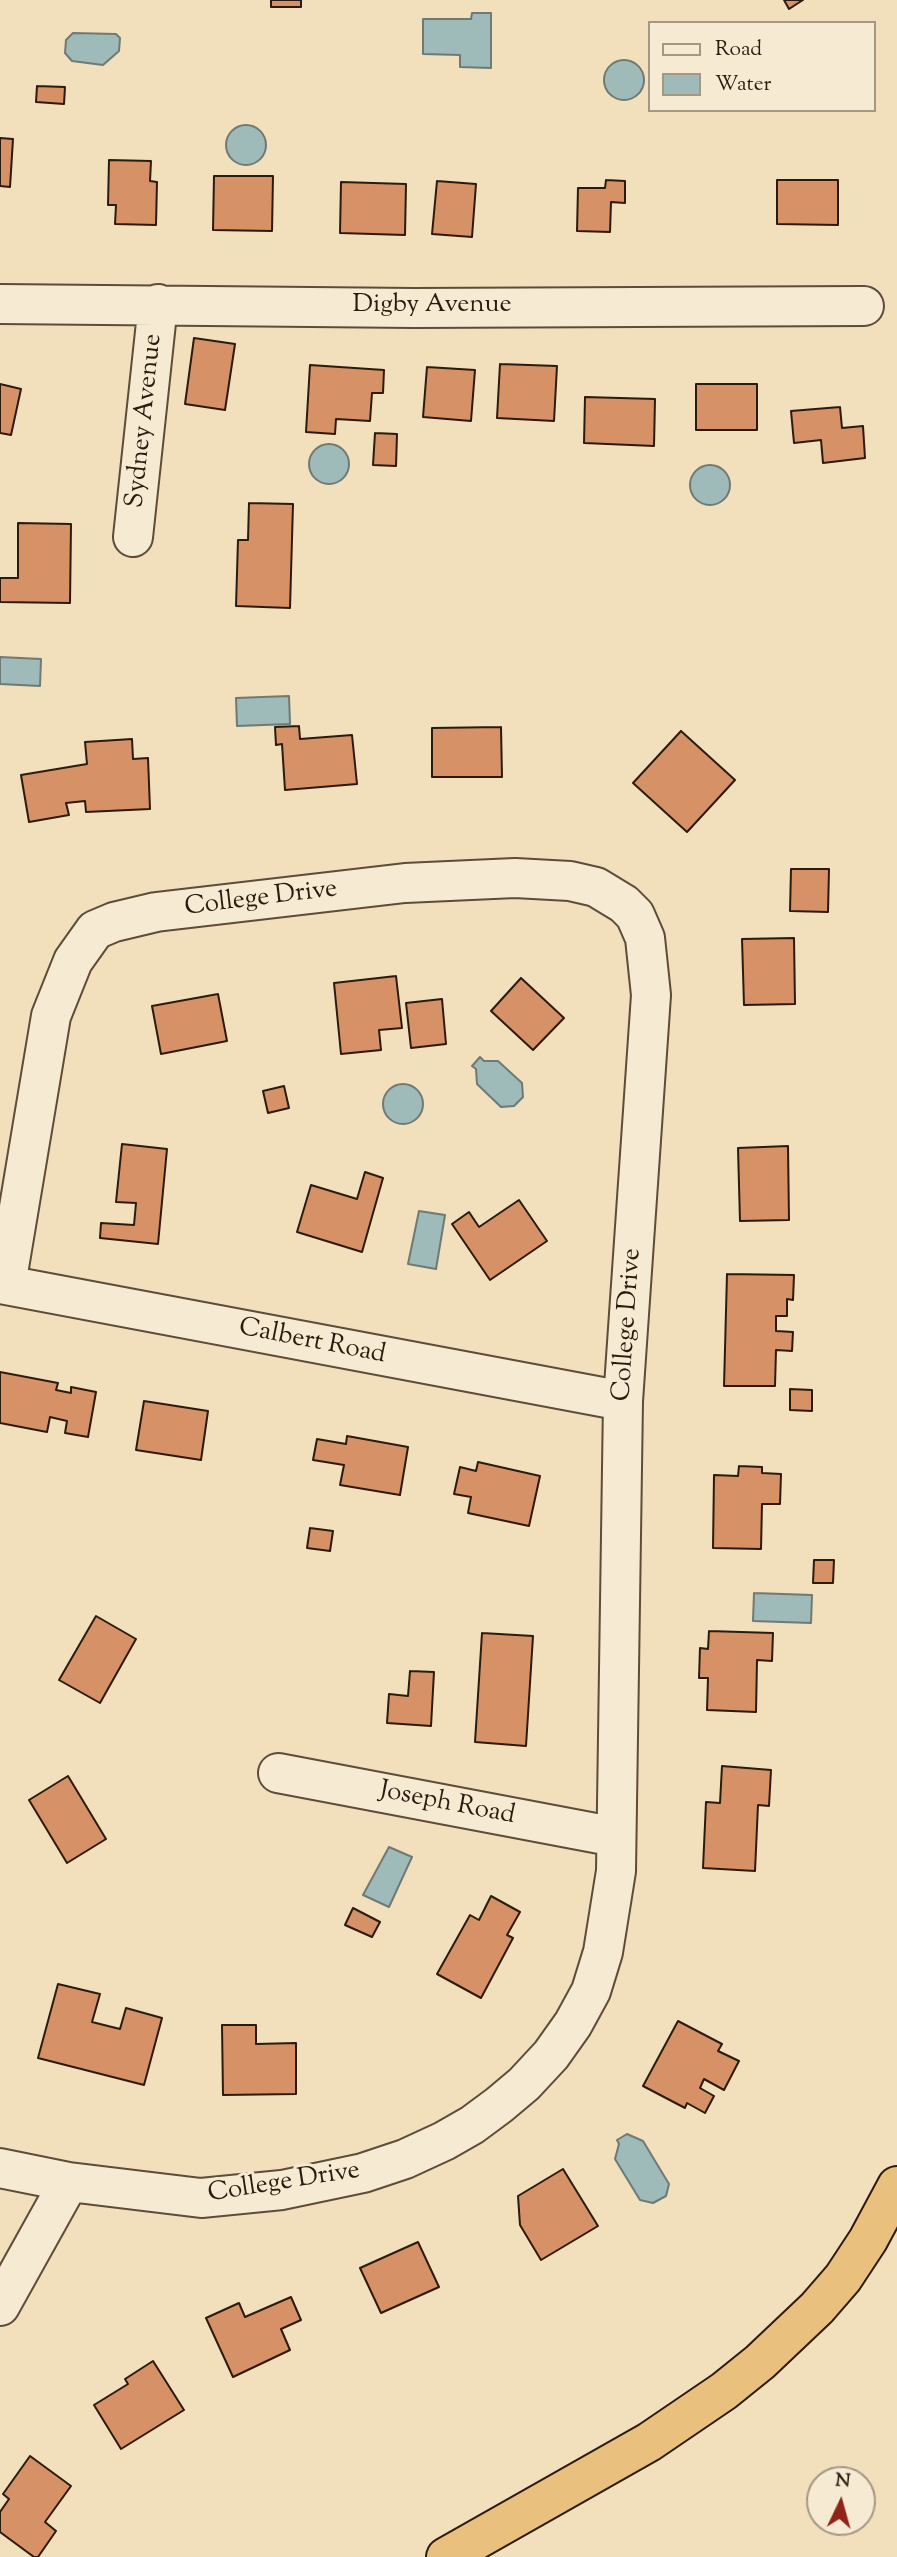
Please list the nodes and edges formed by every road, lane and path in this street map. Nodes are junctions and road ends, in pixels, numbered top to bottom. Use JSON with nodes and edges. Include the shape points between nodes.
{"nodes":[{"id":1,"x":0,"y":304,"type":"edge"},
{"id":2,"x":158,"y":304,"type":"junction"},
{"id":3,"x":863,"y":306,"type":"dead end"},
{"id":4,"x":133,"y":537,"type":"dead end"},
{"id":5,"x":3,"y":1285,"type":"edge"},
{"id":6,"x":623,"y":1401,"type":"junction"},
{"id":7,"x":278,"y":1773,"type":"dead end"},
{"id":8,"x":616,"y":1837,"type":"junction"},
{"id":9,"x":0,"y":2168,"type":"edge"},
{"id":10,"x":69,"y":2182,"type":"junction"},
{"id":11,"x":897,"y":2186,"type":"edge"},
{"id":12,"x":0,"y":2306,"type":"edge"},
{"id":13,"x":446,"y":2557,"type":"edge"}],
"edges":[{"from":1,"to":2,"type":"street","name":"Digby Avenue"},
{"from":2,"to":3,"type":"street","name":"Digby Avenue"},
{"from":2,"to":4,"type":"street","name":"Sydney Avenue"},
{"from":5,"to":6,"type":"street","name":"Calbert Road"},
{"from":5,"to":6,"type":"street","name":"College Drive","via":[[51,1017],[73,961],[95,930],[156,912],[405,883],[515,878],[570,881],[596,887],[635,915],[645,938],[651,995]]},
{"from":6,"to":8,"type":"street","name":"College Drive"},
{"from":7,"to":8,"type":"street","name":"Joseph Road"},
{"from":8,"to":10,"type":"street","name":"College Drive","via":[[616,1871],[603,1952],[591,1991],[551,2055],[524,2084],[472,2125],[405,2159],[282,2190],[201,2198]]},
{"from":9,"to":10,"type":"street","name":"College Drive"},
{"from":10,"to":12,"type":"street"},
{"from":11,"to":13,"type":"highway","via":[[843,2278],[760,2362],[649,2442]]}]}
